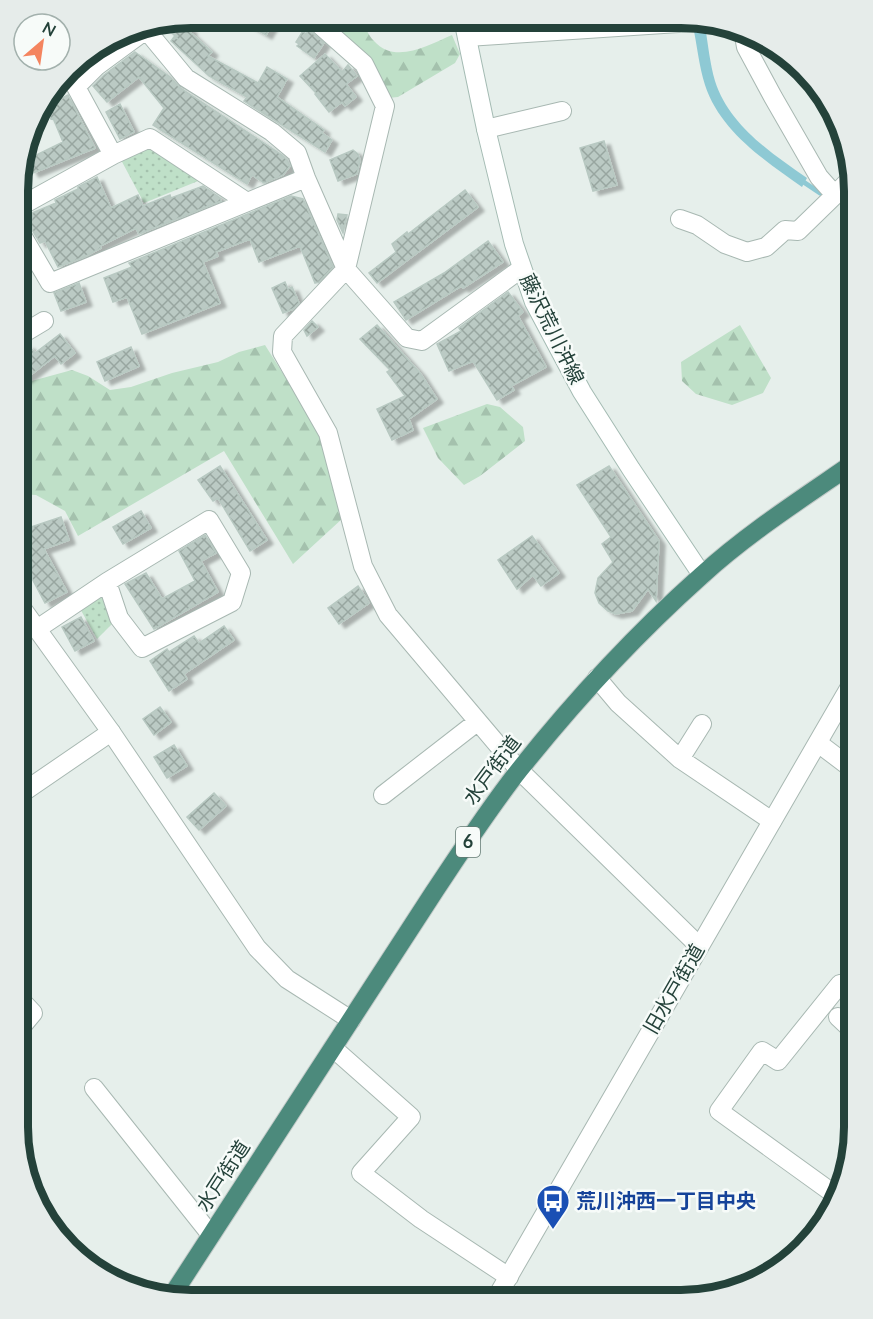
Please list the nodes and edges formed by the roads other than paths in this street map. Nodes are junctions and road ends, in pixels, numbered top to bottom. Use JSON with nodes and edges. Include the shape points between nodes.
{"nodes":[{"id":1,"x":323,"y":28,"type":"edge"},
{"id":2,"x":466,"y":28,"type":"edge"},
{"id":3,"x":603,"y":28,"type":"edge"},
{"id":4,"x":149,"y":34,"type":"edge"},
{"id":5,"x":467,"y":37,"type":"junction"},
{"id":6,"x":745,"y":41,"type":"edge"},
{"id":7,"x":126,"y":42,"type":"edge"},
{"id":8,"x":562,"y":111,"type":"dead end"},
{"id":9,"x":486,"y":129,"type":"junction"},
{"id":10,"x":113,"y":155,"type":"junction"},
{"id":11,"x":306,"y":178,"type":"junction"},
{"id":12,"x":844,"y":185,"type":"edge"},
{"id":13,"x":835,"y":195,"type":"junction"},
{"id":14,"x":247,"y":202,"type":"junction"},
{"id":15,"x":28,"y":203,"type":"edge"},
{"id":16,"x":680,"y":219,"type":"dead end"},
{"id":17,"x":28,"y":244,"type":"edge"},
{"id":18,"x":346,"y":269,"type":"junction"},
{"id":19,"x":521,"y":269,"type":"junction"},
{"id":20,"x":44,"y":321,"type":"dead end"},
{"id":21,"x":28,"y":331,"type":"edge"},
{"id":22,"x":844,"y":470,"type":"edge"},
{"id":23,"x":702,"y":575,"type":"junction"},
{"id":24,"x":107,"y":582,"type":"junction"},
{"id":25,"x":28,"y":616,"type":"edge"},
{"id":26,"x":37,"y":629,"type":"junction"},
{"id":27,"x":597,"y":678,"type":"junction"},
{"id":28,"x":844,"y":697,"type":"edge"},
{"id":29,"x":477,"y":722,"type":"junction"},
{"id":30,"x":702,"y":724,"type":"dead end"},
{"id":31,"x":111,"y":732,"type":"junction"},
{"id":32,"x":818,"y":743,"type":"junction"},
{"id":33,"x":680,"y":759,"type":"junction"},
{"id":34,"x":844,"y":763,"type":"edge"},
{"id":35,"x":519,"y":770,"type":"junction"},
{"id":36,"x":28,"y":789,"type":"edge"},
{"id":37,"x":383,"y":795,"type":"dead end"},
{"id":38,"x":772,"y":821,"type":"junction"},
{"id":39,"x":699,"y":946,"type":"junction"},
{"id":40,"x":840,"y":984,"type":"dead end"},
{"id":41,"x":28,"y":1008,"type":"edge"},
{"id":42,"x":837,"y":1017,"type":"dead end"},
{"id":43,"x":28,"y":1019,"type":"edge"},
{"id":44,"x":351,"y":1020,"type":"junction"},
{"id":45,"x":844,"y":1023,"type":"edge"},
{"id":46,"x":333,"y":1048,"type":"junction"},
{"id":47,"x":94,"y":1088,"type":"dead end"},
{"id":48,"x":831,"y":1192,"type":"edge"},
{"id":49,"x":212,"y":1235,"type":"junction"},
{"id":50,"x":509,"y":1277,"type":"junction"},
{"id":51,"x":176,"y":1289,"type":"edge"},
{"id":52,"x":502,"y":1290,"type":"edge"}],
"edges":[{"from":1,"to":18,"type":"street","via":[[364,64],[385,106]]},
{"from":2,"to":5,"type":"street","name":"藤沢荒川沖線"},
{"from":3,"to":5,"type":"street"},
{"from":4,"to":11,"type":"street","via":[[186,78],[272,132],[297,153]]},
{"from":5,"to":9,"type":"street","name":"藤沢荒川沖線"},
{"from":6,"to":13,"type":"street","via":[[772,97],[819,177]]},
{"from":7,"to":10,"type":"street","via":[[76,87]]},
{"from":8,"to":9,"type":"street"},
{"from":9,"to":19,"type":"street","name":"藤沢荒川沖線"},
{"from":10,"to":14,"type":"street","via":[[150,138]]},
{"from":10,"to":15,"type":"street"},
{"from":11,"to":14,"type":"street"},
{"from":11,"to":18,"type":"street"},
{"from":12,"to":13,"type":"street"},
{"from":13,"to":16,"type":"street","via":[[798,231],[785,230],[766,246],[747,252]]},
{"from":14,"to":17,"type":"street","via":[[50,283]]},
{"from":18,"to":19,"type":"street","via":[[407,338],[422,341]]},
{"from":18,"to":29,"type":"street","via":[[283,336],[282,352],[328,433],[363,566],[388,615]]},
{"from":19,"to":23,"type":"street","name":"藤沢荒川沖線","via":[[550,335],[582,392]]},
{"from":20,"to":21,"type":"street"},
{"from":22,"to":23,"type":"highway","name":"水戸街道","number":"6"},
{"from":23,"to":27,"type":"highway","name":"水戸街道","number":"6"},
{"from":24,"to":24,"type":"street","via":[[209,520],[241,573],[232,602],[142,648],[119,618]]},
{"from":24,"to":26,"type":"street"},
{"from":25,"to":26,"type":"street"},
{"from":26,"to":31,"type":"street"},
{"from":27,"to":33,"type":"street","via":[[618,703]]},
{"from":27,"to":35,"type":"highway","name":"水戸街道","number":"6"},
{"from":28,"to":32,"type":"street","name":"旧水戸街道"},
{"from":29,"to":35,"type":"street"},
{"from":29,"to":37,"type":"street"},
{"from":30,"to":33,"type":"street"},
{"from":31,"to":36,"type":"street"},
{"from":31,"to":44,"type":"street","via":[[257,948],[287,979]]},
{"from":32,"to":34,"type":"street"},
{"from":32,"to":38,"type":"street","name":"旧水戸街道"},
{"from":33,"to":38,"type":"street"},
{"from":35,"to":39,"type":"street"},
{"from":35,"to":44,"type":"highway","name":"水戸街道","number":"6"},
{"from":38,"to":39,"type":"street","name":"旧水戸街道"},
{"from":39,"to":50,"type":"street","name":"旧水戸街道"},
{"from":40,"to":48,"type":"street","via":[[778,1060],[762,1051],[719,1111]]},
{"from":41,"to":43,"type":"street","via":[[33,1013]]},
{"from":42,"to":45,"type":"street"},
{"from":44,"to":46,"type":"highway","name":"水戸街道","number":"6"},
{"from":46,"to":49,"type":"highway","name":"水戸街道","number":"6"},
{"from":46,"to":50,"type":"street","via":[[411,1117],[361,1173]]},
{"from":47,"to":49,"type":"street"},
{"from":49,"to":51,"type":"highway","name":"水戸街道","number":"6"},
{"from":50,"to":52,"type":"street","name":"旧水戸街道"}]}
